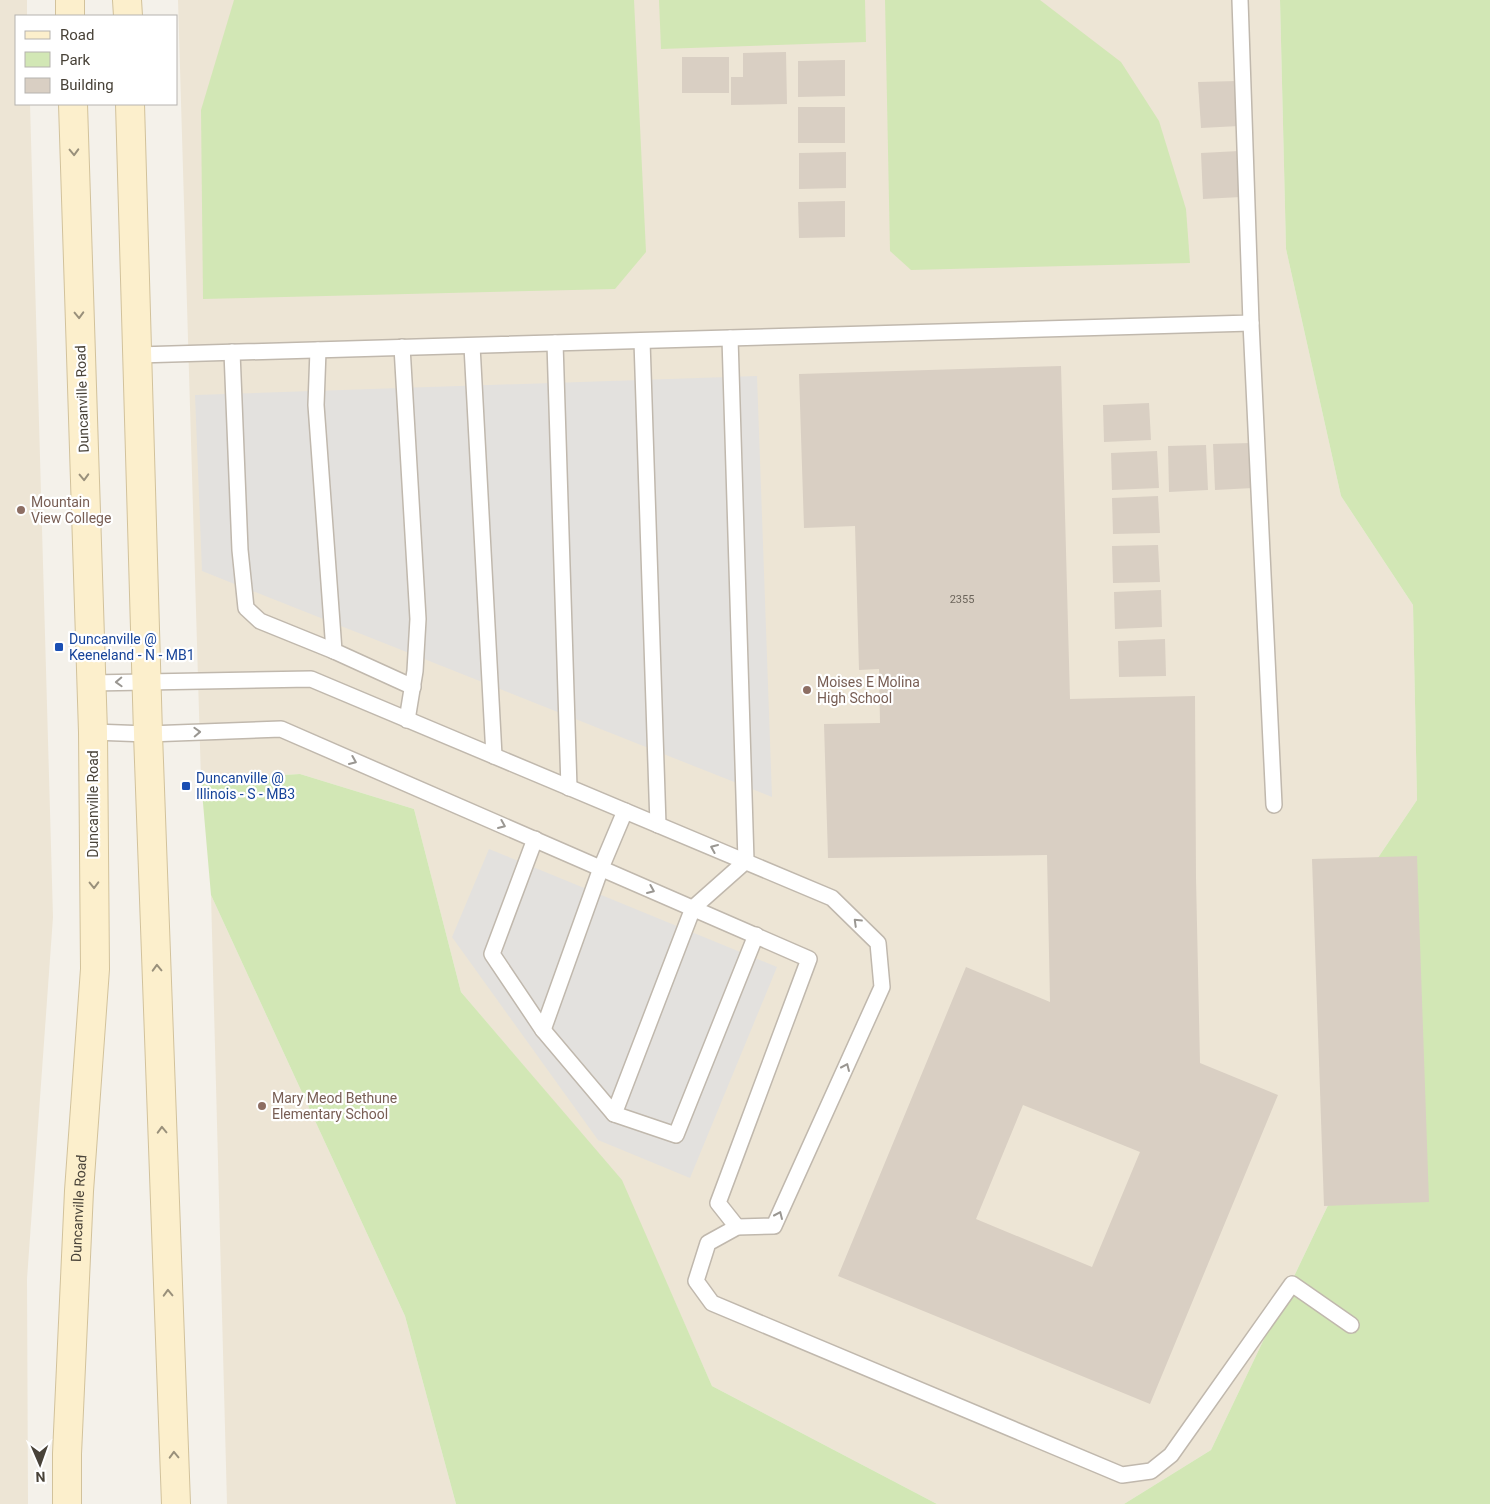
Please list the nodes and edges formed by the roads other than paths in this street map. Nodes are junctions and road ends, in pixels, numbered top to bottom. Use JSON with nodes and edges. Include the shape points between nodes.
{"nodes":[{"id":1,"x":70,"y":0,"type":"edge"},
{"id":2,"x":127,"y":0,"type":"edge"},
{"id":3,"x":1240,"y":0,"type":"edge"},
{"id":4,"x":70,"y":15,"type":"edge"},
{"id":5,"x":128,"y":15,"type":"edge"},
{"id":6,"x":73,"y":105,"type":"edge"},
{"id":7,"x":130,"y":105,"type":"edge"},
{"id":8,"x":1251,"y":323,"type":"junction"},
{"id":9,"x":730,"y":338,"type":"junction"},
{"id":10,"x":642,"y":341,"type":"junction"},
{"id":11,"x":555,"y":343,"type":"junction"},
{"id":12,"x":472,"y":346,"type":"junction"},
{"id":13,"x":402,"y":348,"type":"junction"},
{"id":14,"x":318,"y":350,"type":"junction"},
{"id":15,"x":232,"y":352,"type":"junction"},
{"id":16,"x":138,"y":355,"type":"junction"},
{"id":17,"x":334,"y":651,"type":"junction"},
{"id":18,"x":147,"y":681,"type":"junction"},
{"id":19,"x":91,"y":683,"type":"junction"},
{"id":20,"x":412,"y":687,"type":"junction"},
{"id":21,"x":407,"y":720,"type":"junction"},
{"id":22,"x":93,"y":732,"type":"junction"},
{"id":23,"x":148,"y":734,"type":"junction"},
{"id":24,"x":494,"y":756,"type":"junction"},
{"id":25,"x":569,"y":788,"type":"junction"},
{"id":26,"x":1274,"y":805,"type":"dead end"},
{"id":27,"x":625,"y":811,"type":"junction"},
{"id":28,"x":658,"y":825,"type":"junction"},
{"id":29,"x":535,"y":839,"type":"junction"},
{"id":30,"x":746,"y":862,"type":"junction"},
{"id":31,"x":602,"y":868,"type":"junction"},
{"id":32,"x":693,"y":908,"type":"junction"},
{"id":33,"x":756,"y":935,"type":"junction"},
{"id":34,"x":543,"y":1030,"type":"junction"},
{"id":35,"x":614,"y":1114,"type":"junction"},
{"id":36,"x":737,"y":1227,"type":"junction"},
{"id":37,"x":1351,"y":1325,"type":"dead end"},
{"id":38,"x":66,"y":1504,"type":"edge"},
{"id":39,"x":176,"y":1504,"type":"edge"}],
"edges":[{"from":1,"to":4,"type":"main road"},
{"from":2,"to":5,"type":"main road"},
{"from":3,"to":8,"type":"lane"},
{"from":6,"to":19,"type":"main road","name":"Duncanville Road","one_way":true},
{"from":7,"to":16,"type":"main road"},
{"from":8,"to":9,"type":"lane"},
{"from":8,"to":26,"type":"lane"},
{"from":9,"to":10,"type":"lane"},
{"from":9,"to":30,"type":"lane"},
{"from":10,"to":11,"type":"lane"},
{"from":10,"to":28,"type":"lane"},
{"from":11,"to":12,"type":"lane"},
{"from":11,"to":25,"type":"lane"},
{"from":12,"to":13,"type":"lane"},
{"from":12,"to":24,"type":"lane"},
{"from":13,"to":14,"type":"lane"},
{"from":13,"to":20,"type":"lane","via":[[418,619]]},
{"from":14,"to":15,"type":"lane"},
{"from":14,"to":17,"type":"lane","via":[[316,405]]},
{"from":15,"to":16,"type":"lane"},
{"from":15,"to":17,"type":"lane","via":[[240,550],[246,608],[260,621]]},
{"from":16,"to":18,"type":"main road"},
{"from":17,"to":20,"type":"lane"},
{"from":18,"to":19,"type":"lane","one_way":true},
{"from":18,"to":21,"type":"lane","via":[[311,679]]},
{"from":18,"to":23,"type":"main road"},
{"from":19,"to":22,"type":"main road","name":"Duncanville Road"},
{"from":20,"to":21,"type":"lane"},
{"from":21,"to":24,"type":"lane"},
{"from":22,"to":23,"type":"lane"},
{"from":22,"to":38,"type":"main road","name":"Duncanville Road","one_way":true,"via":[[95,969],[79,1191]]},
{"from":23,"to":29,"type":"lane","one_way":true,"via":[[281,729]]},
{"from":39,"to":23,"type":"main road","one_way":true},
{"from":24,"to":25,"type":"lane"},
{"from":25,"to":27,"type":"lane"},
{"from":27,"to":28,"type":"lane"},
{"from":27,"to":31,"type":"lane"},
{"from":30,"to":28,"type":"lane","one_way":true},
{"from":29,"to":31,"type":"lane"},
{"from":29,"to":34,"type":"lane","via":[[492,954]]},
{"from":30,"to":32,"type":"lane"},
{"from":36,"to":30,"type":"lane","one_way":true,"via":[[774,1226],[882,987],[878,943],[832,898]]},
{"from":31,"to":32,"type":"lane","one_way":true},
{"from":31,"to":34,"type":"lane"},
{"from":32,"to":33,"type":"lane"},
{"from":32,"to":35,"type":"lane"},
{"from":33,"to":35,"type":"lane","via":[[676,1135]]},
{"from":33,"to":36,"type":"lane","via":[[809,959],[718,1202]]},
{"from":34,"to":35,"type":"lane"},
{"from":36,"to":37,"type":"lane","via":[[708,1243],[696,1281],[712,1303],[1122,1475],[1151,1471],[1171,1455],[1292,1284]]}]}
